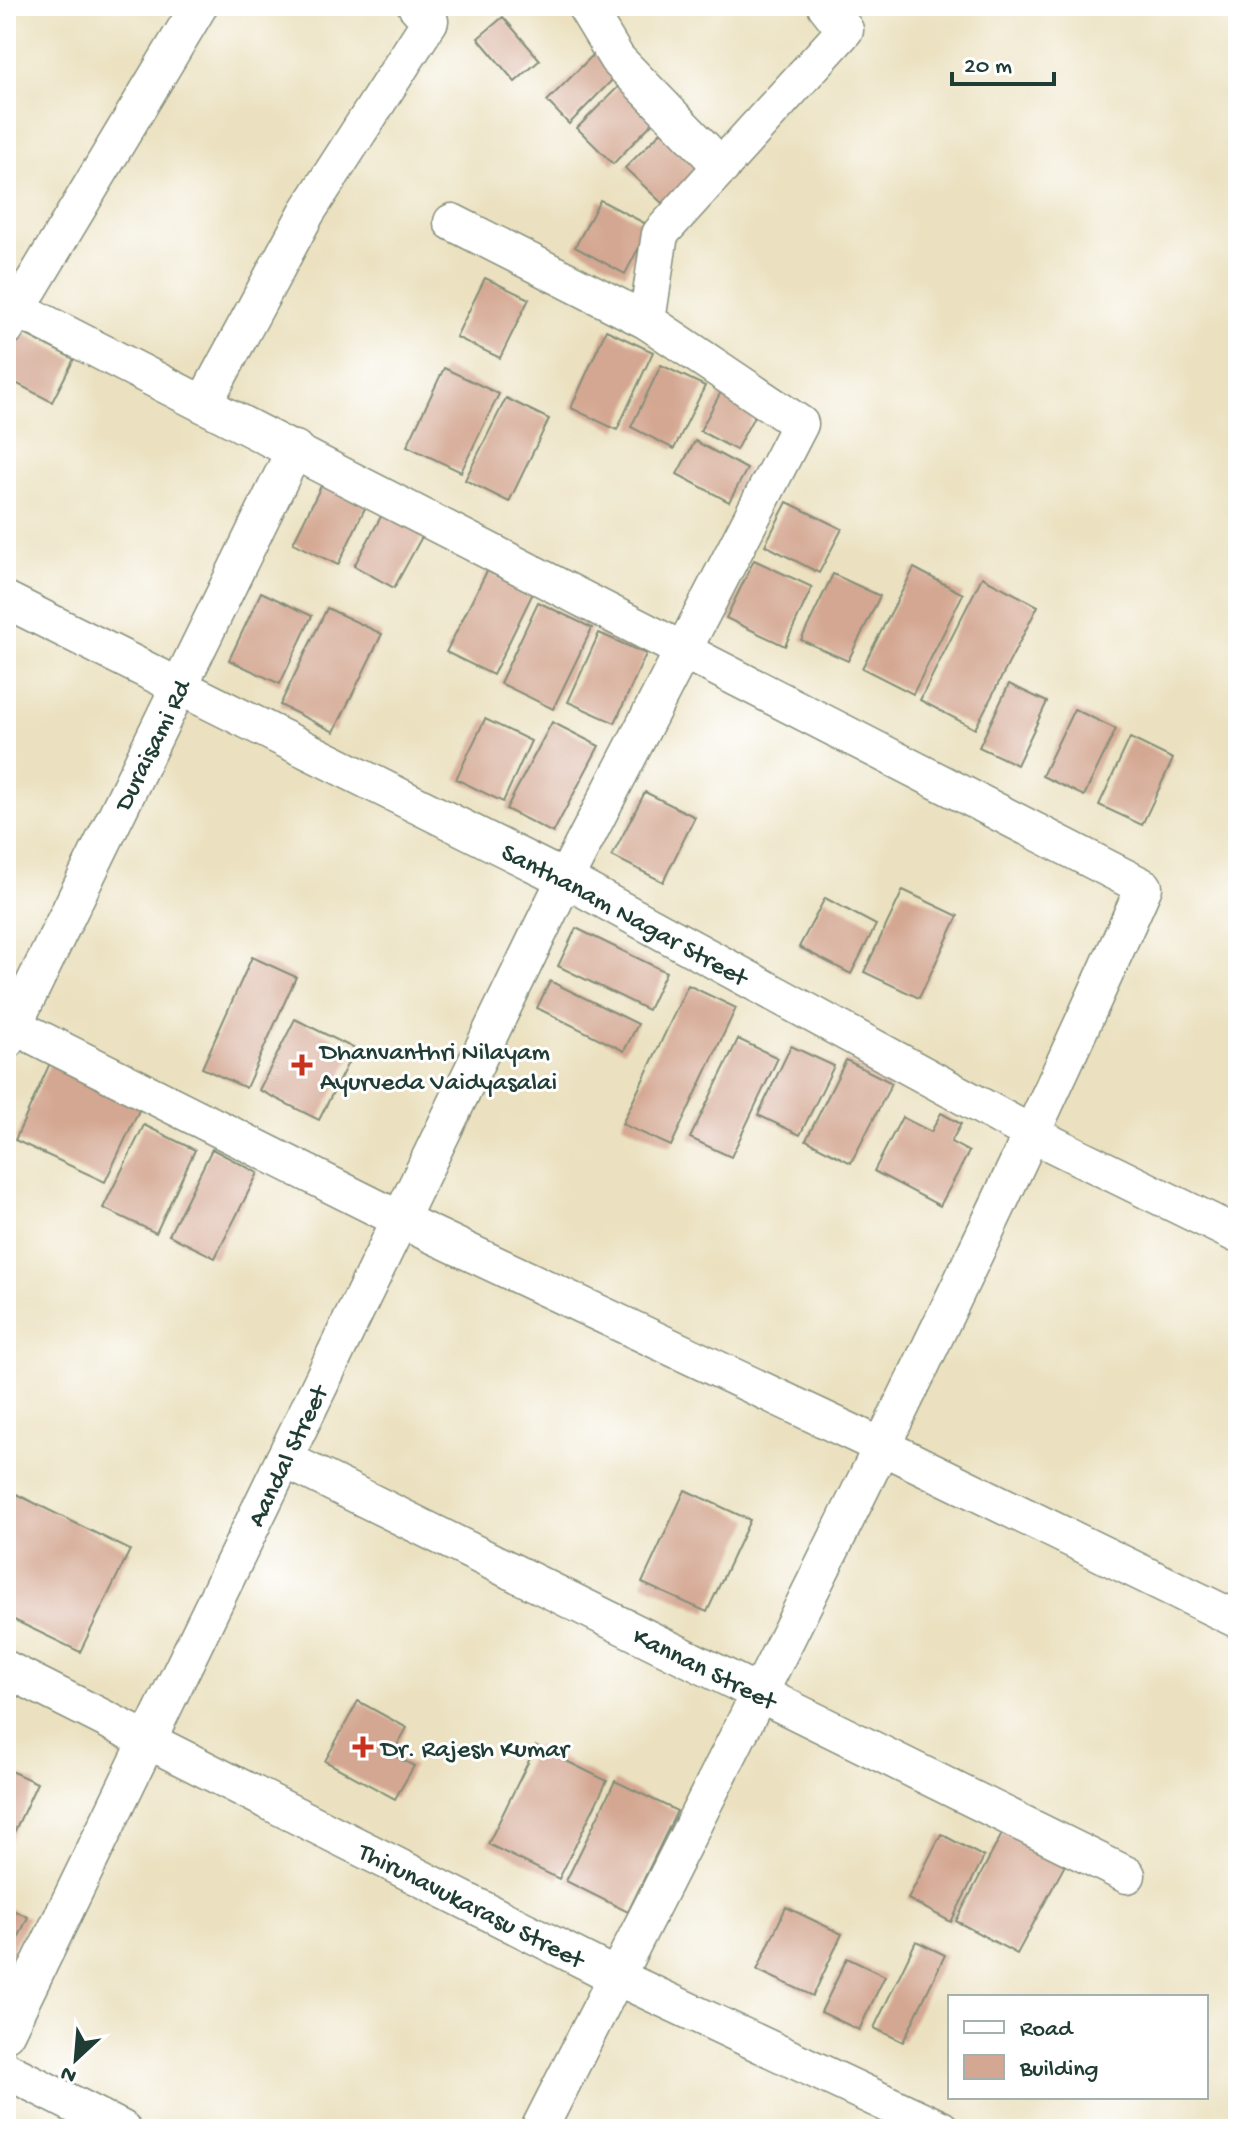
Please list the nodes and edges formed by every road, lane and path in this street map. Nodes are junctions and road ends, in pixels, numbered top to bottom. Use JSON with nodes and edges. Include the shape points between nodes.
{"nodes":[{"id":1,"x":199,"y":6,"type":"edge"},
{"id":2,"x":416,"y":6,"type":"edge"},
{"id":3,"x":585,"y":6,"type":"edge"},
{"id":4,"x":826,"y":6,"type":"edge"},
{"id":5,"x":722,"y":167,"type":"junction"},
{"id":6,"x":452,"y":222,"type":"dead end"},
{"id":7,"x":10,"y":313,"type":"edge"},
{"id":8,"x":647,"y":321,"type":"junction"},
{"id":9,"x":204,"y":403,"type":"junction"},
{"id":10,"x":295,"y":449,"type":"junction"},
{"id":11,"x":6,"y":600,"type":"edge"},
{"id":12,"x":681,"y":650,"type":"junction"},
{"id":13,"x":178,"y":686,"type":"junction"},
{"id":14,"x":565,"y":879,"type":"junction"},
{"id":15,"x":8,"y":1030,"type":"edge"},
{"id":16,"x":1034,"y":1135,"type":"junction"},
{"id":17,"x":401,"y":1220,"type":"junction"},
{"id":18,"x":1238,"y":1235,"type":"edge"},
{"id":19,"x":883,"y":1447,"type":"junction"},
{"id":20,"x":284,"y":1459,"type":"junction"},
{"id":21,"x":1238,"y":1620,"type":"edge"},
{"id":22,"x":6,"y":1669,"type":"edge"},
{"id":23,"x":760,"y":1695,"type":"junction"},
{"id":24,"x":149,"y":1739,"type":"junction"},
{"id":25,"x":1127,"y":1875,"type":"dead end"},
{"id":26,"x":617,"y":1977,"type":"junction"},
{"id":27,"x":6,"y":2033,"type":"edge"},
{"id":28,"x":6,"y":2070,"type":"edge"},
{"id":29,"x":122,"y":2129,"type":"edge"},
{"id":30,"x":539,"y":2129,"type":"edge"},
{"id":31,"x":941,"y":2129,"type":"edge"}],
"edges":[{"from":1,"to":7,"type":"street"},
{"from":2,"to":9,"type":"street","via":[[430,21],[307,212]]},
{"from":3,"to":5,"type":"street","via":[[617,59]]},
{"from":4,"to":5,"type":"street","via":[[845,30]]},
{"from":5,"to":8,"type":"street","via":[[660,234]]},
{"from":6,"to":8,"type":"street"},
{"from":7,"to":9,"type":"street"},
{"from":8,"to":12,"type":"street","name":"Aandal Street","via":[[800,424]]},
{"from":9,"to":10,"type":"street"},
{"from":10,"to":12,"type":"street"},
{"from":10,"to":13,"type":"street","name":"Duraisami Rd"},
{"from":11,"to":13,"type":"street","name":"Santhanam Nagar Street"},
{"from":12,"to":14,"type":"street","name":"Aandal Street"},
{"from":12,"to":16,"type":"street","via":[[1144,887]]},
{"from":13,"to":14,"type":"street","name":"Santhanam Nagar Street"},
{"from":13,"to":15,"type":"street","name":"Duraisami Rd"},
{"from":14,"to":16,"type":"street","name":"Santhanam Nagar Street"},
{"from":14,"to":17,"type":"street","name":"Aandal Street"},
{"from":15,"to":17,"type":"street"},
{"from":16,"to":18,"type":"street","name":"Santhanam Nagar Street"},
{"from":16,"to":19,"type":"street"},
{"from":17,"to":19,"type":"street"},
{"from":17,"to":20,"type":"street","name":"Aandal Street"},
{"from":19,"to":21,"type":"street"},
{"from":19,"to":23,"type":"street"},
{"from":20,"to":23,"type":"street","name":"Kannan Street"},
{"from":20,"to":24,"type":"street","name":"Aandal Street"},
{"from":22,"to":24,"type":"street","name":"Thirunavukarasu Street"},
{"from":23,"to":25,"type":"street","name":"Kannan Street"},
{"from":23,"to":26,"type":"street"},
{"from":24,"to":26,"type":"street","name":"Thirunavukarasu Street"},
{"from":24,"to":27,"type":"street","name":"Aandal Street"},
{"from":26,"to":30,"type":"street"},
{"from":26,"to":31,"type":"street","name":"Thirunavukarasu Street"},
{"from":28,"to":29,"type":"street"}]}
